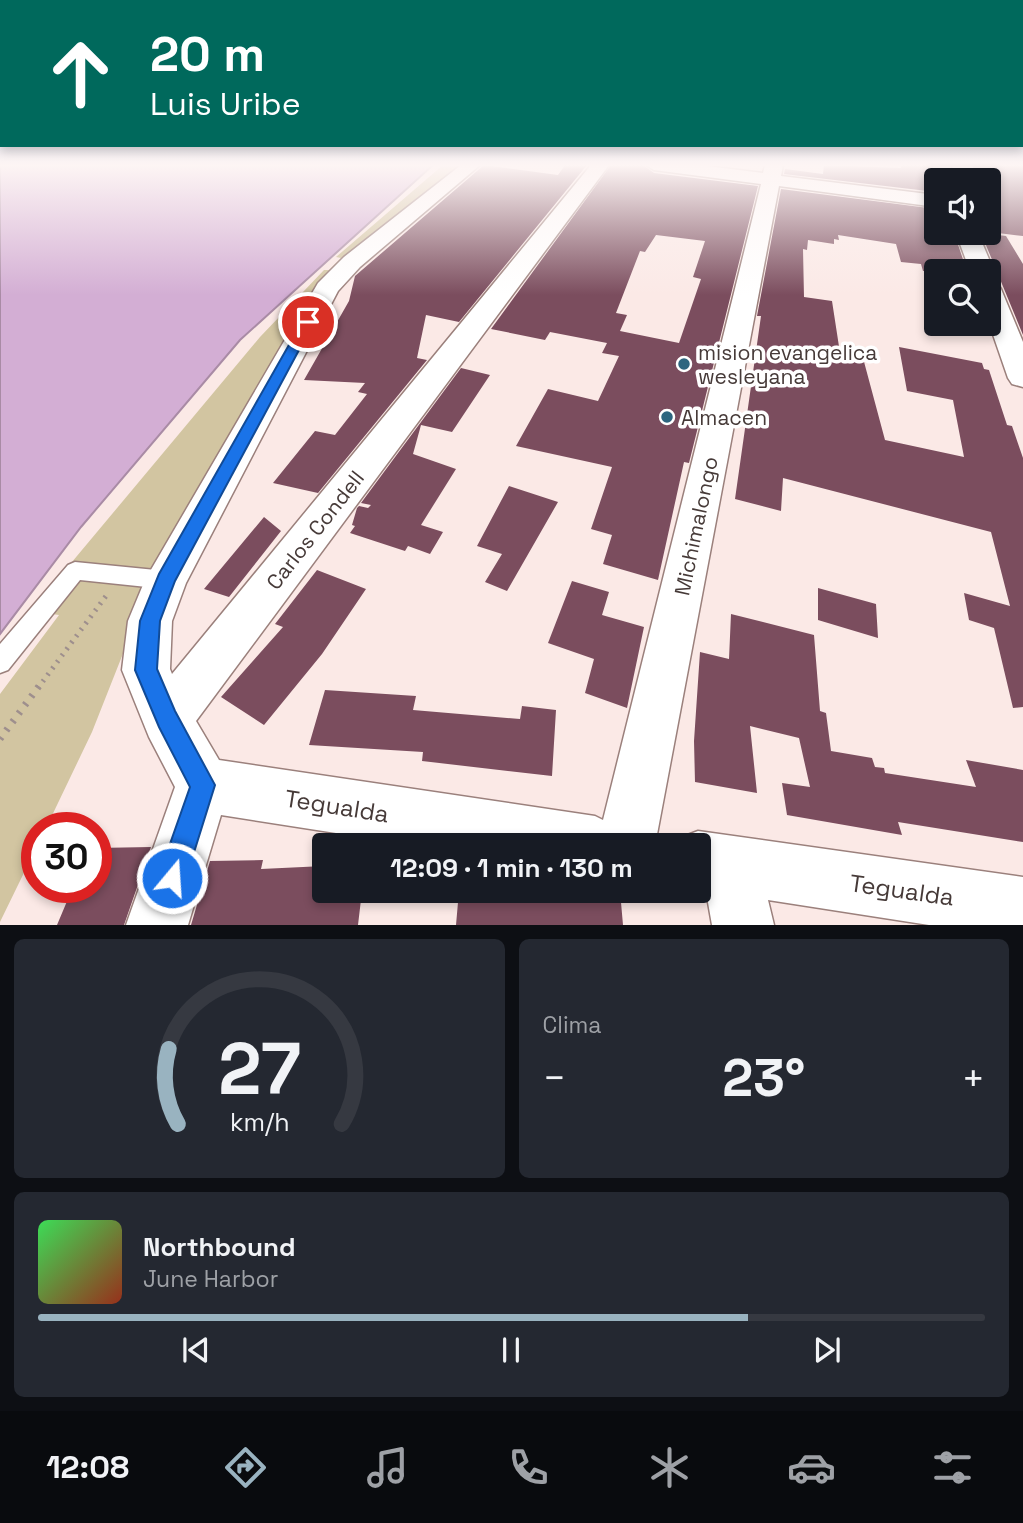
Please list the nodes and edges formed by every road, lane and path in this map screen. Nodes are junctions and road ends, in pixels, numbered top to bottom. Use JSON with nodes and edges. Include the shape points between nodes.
{"nodes":[{"id":1,"x":419,"y":208,"type":"edge"},
{"id":2,"x":568,"y":208,"type":"edge"},
{"id":3,"x":765,"y":208,"type":"edge"},
{"id":4,"x":1001,"y":320,"type":"edge"},
{"id":5,"x":1023,"y":377,"type":"edge"},
{"id":6,"x":166,"y":580,"type":"junction"},
{"id":7,"x":0,"y":662,"type":"edge"},
{"id":8,"x":167,"y":719,"type":"junction"},
{"id":9,"x":203,"y":785,"type":"junction"},
{"id":10,"x":517,"y":833,"type":"edge"},
{"id":11,"x":629,"y":833,"type":"edge"},
{"id":12,"x":715,"y":862,"type":"edge"},
{"id":13,"x":1023,"y":908,"type":"edge"},
{"id":14,"x":157,"y":925,"type":"edge"},
{"id":15,"x":743,"y":925,"type":"edge"}],
"edges":[{"from":1,"to":6,"type":"street","via":[[327,288]]},
{"from":2,"to":8,"type":"street","name":"Carlos Condell"},
{"from":3,"to":11,"type":"street","name":"Michimalongo"},
{"from":4,"to":5,"type":"street"},
{"from":6,"to":7,"type":"lane","via":[[75,571]]},
{"from":6,"to":8,"type":"street","via":[[150,621],[146,670]]},
{"from":8,"to":9,"type":"street"},
{"from":9,"to":10,"type":"street","name":"Tegualda"},
{"from":9,"to":14,"type":"street"},
{"from":12,"to":13,"type":"street","name":"Tegualda"},
{"from":12,"to":15,"type":"street"}]}
